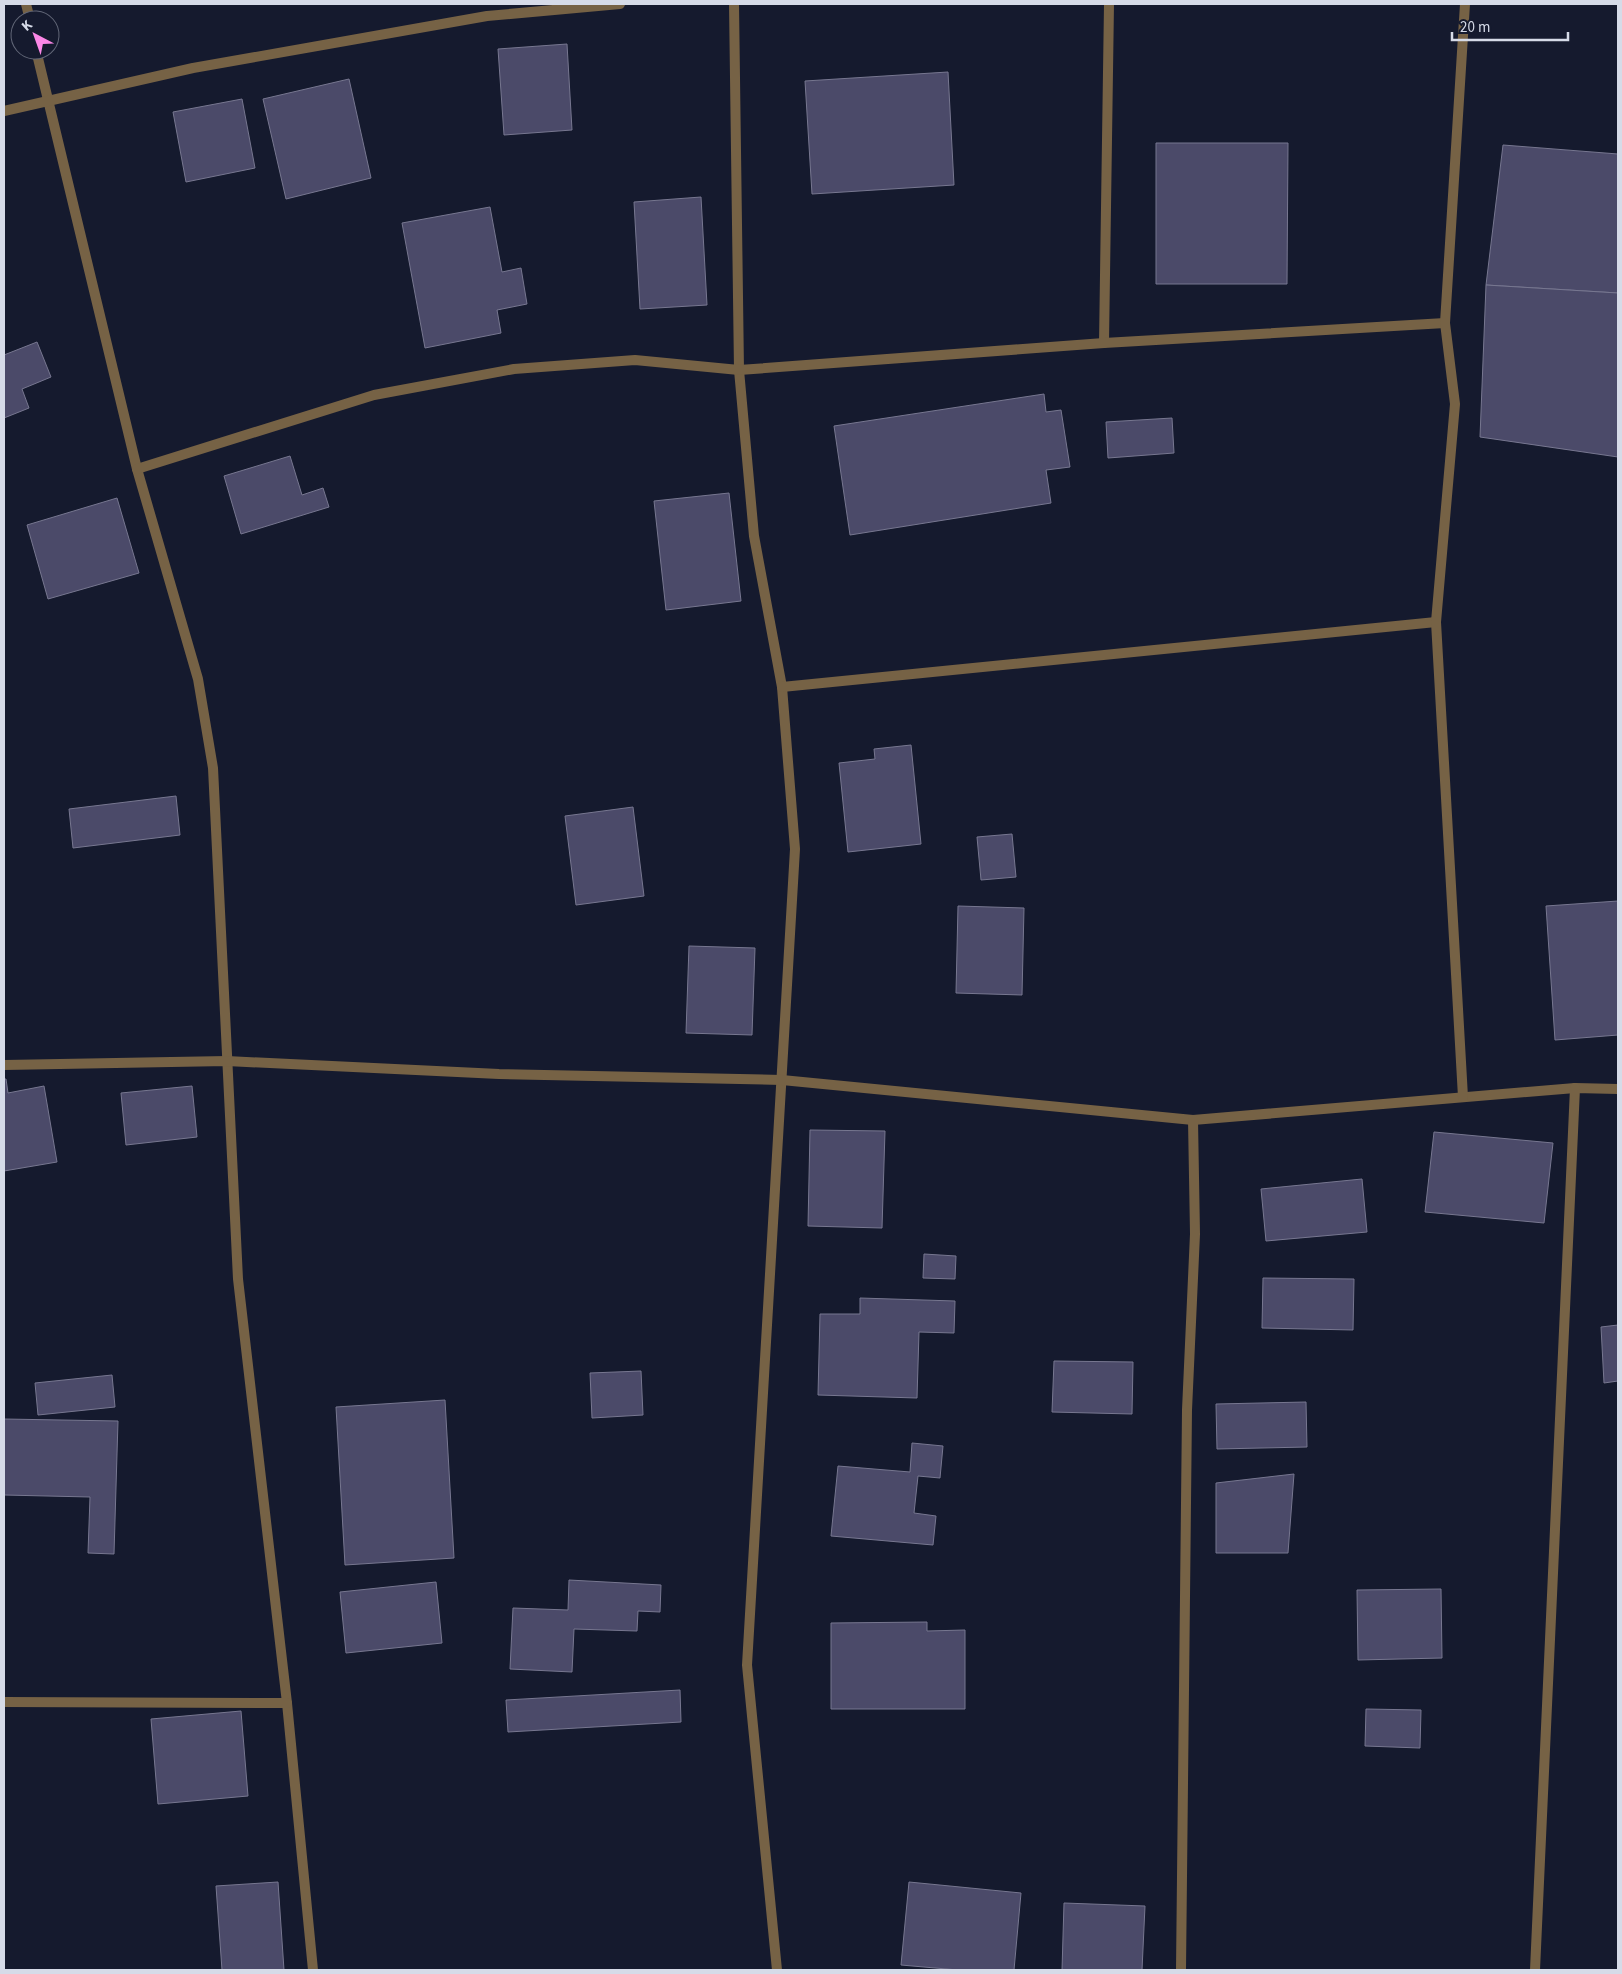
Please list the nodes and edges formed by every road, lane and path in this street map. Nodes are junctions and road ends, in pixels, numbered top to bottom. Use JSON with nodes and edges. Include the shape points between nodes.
{"nodes":[{"id":1,"x":620,"y":4,"type":"edge"},
{"id":2,"x":734,"y":4,"type":"edge"},
{"id":3,"x":1109,"y":4,"type":"edge"},
{"id":4,"x":1465,"y":4,"type":"edge"},
{"id":5,"x":38,"y":60,"type":"edge"},
{"id":6,"x":48,"y":100,"type":"junction"},
{"id":7,"x":4,"y":111,"type":"edge"},
{"id":8,"x":1445,"y":323,"type":"junction"},
{"id":9,"x":1104,"y":343,"type":"junction"},
{"id":10,"x":739,"y":370,"type":"junction"},
{"id":11,"x":137,"y":469,"type":"junction"},
{"id":12,"x":1436,"y":622,"type":"junction"},
{"id":13,"x":782,"y":686,"type":"junction"},
{"id":14,"x":228,"y":1061,"type":"junction"},
{"id":15,"x":4,"y":1065,"type":"edge"},
{"id":16,"x":782,"y":1080,"type":"junction"},
{"id":17,"x":1575,"y":1088,"type":"junction"},
{"id":18,"x":1618,"y":1089,"type":"edge"},
{"id":19,"x":1463,"y":1097,"type":"junction"},
{"id":20,"x":1193,"y":1120,"type":"junction"},
{"id":21,"x":4,"y":1702,"type":"edge"},
{"id":22,"x":287,"y":1703,"type":"junction"},
{"id":23,"x":313,"y":1970,"type":"edge"},
{"id":24,"x":777,"y":1970,"type":"edge"},
{"id":25,"x":1181,"y":1970,"type":"edge"},
{"id":26,"x":1536,"y":1970,"type":"edge"}],
"edges":[{"from":1,"to":6,"type":"street","via":[[487,16],[193,68]]},
{"from":2,"to":10,"type":"street"},
{"from":3,"to":9,"type":"street"},
{"from":4,"to":8,"type":"street"},
{"from":5,"to":6,"type":"street"},
{"from":6,"to":7,"type":"street"},
{"from":6,"to":11,"type":"street"},
{"from":8,"to":9,"type":"street"},
{"from":8,"to":12,"type":"street","via":[[1455,404]]},
{"from":9,"to":10,"type":"street"},
{"from":10,"to":11,"type":"street","via":[[635,360],[514,369],[374,395]]},
{"from":10,"to":13,"type":"street","via":[[754,536]]},
{"from":11,"to":14,"type":"street","via":[[198,679],[213,768]]},
{"from":12,"to":13,"type":"street"},
{"from":12,"to":19,"type":"street"},
{"from":13,"to":16,"type":"street","via":[[795,848]]},
{"from":14,"to":15,"type":"street"},
{"from":14,"to":16,"type":"street","via":[[499,1074]]},
{"from":14,"to":22,"type":"street","via":[[238,1279]]},
{"from":16,"to":20,"type":"street"},
{"from":16,"to":24,"type":"street","via":[[747,1665]]},
{"from":17,"to":18,"type":"street"},
{"from":17,"to":19,"type":"street"},
{"from":17,"to":26,"type":"street"},
{"from":19,"to":20,"type":"street"},
{"from":20,"to":25,"type":"street","via":[[1195,1234],[1187,1410]]},
{"from":21,"to":22,"type":"street"},
{"from":22,"to":23,"type":"street"}]}
